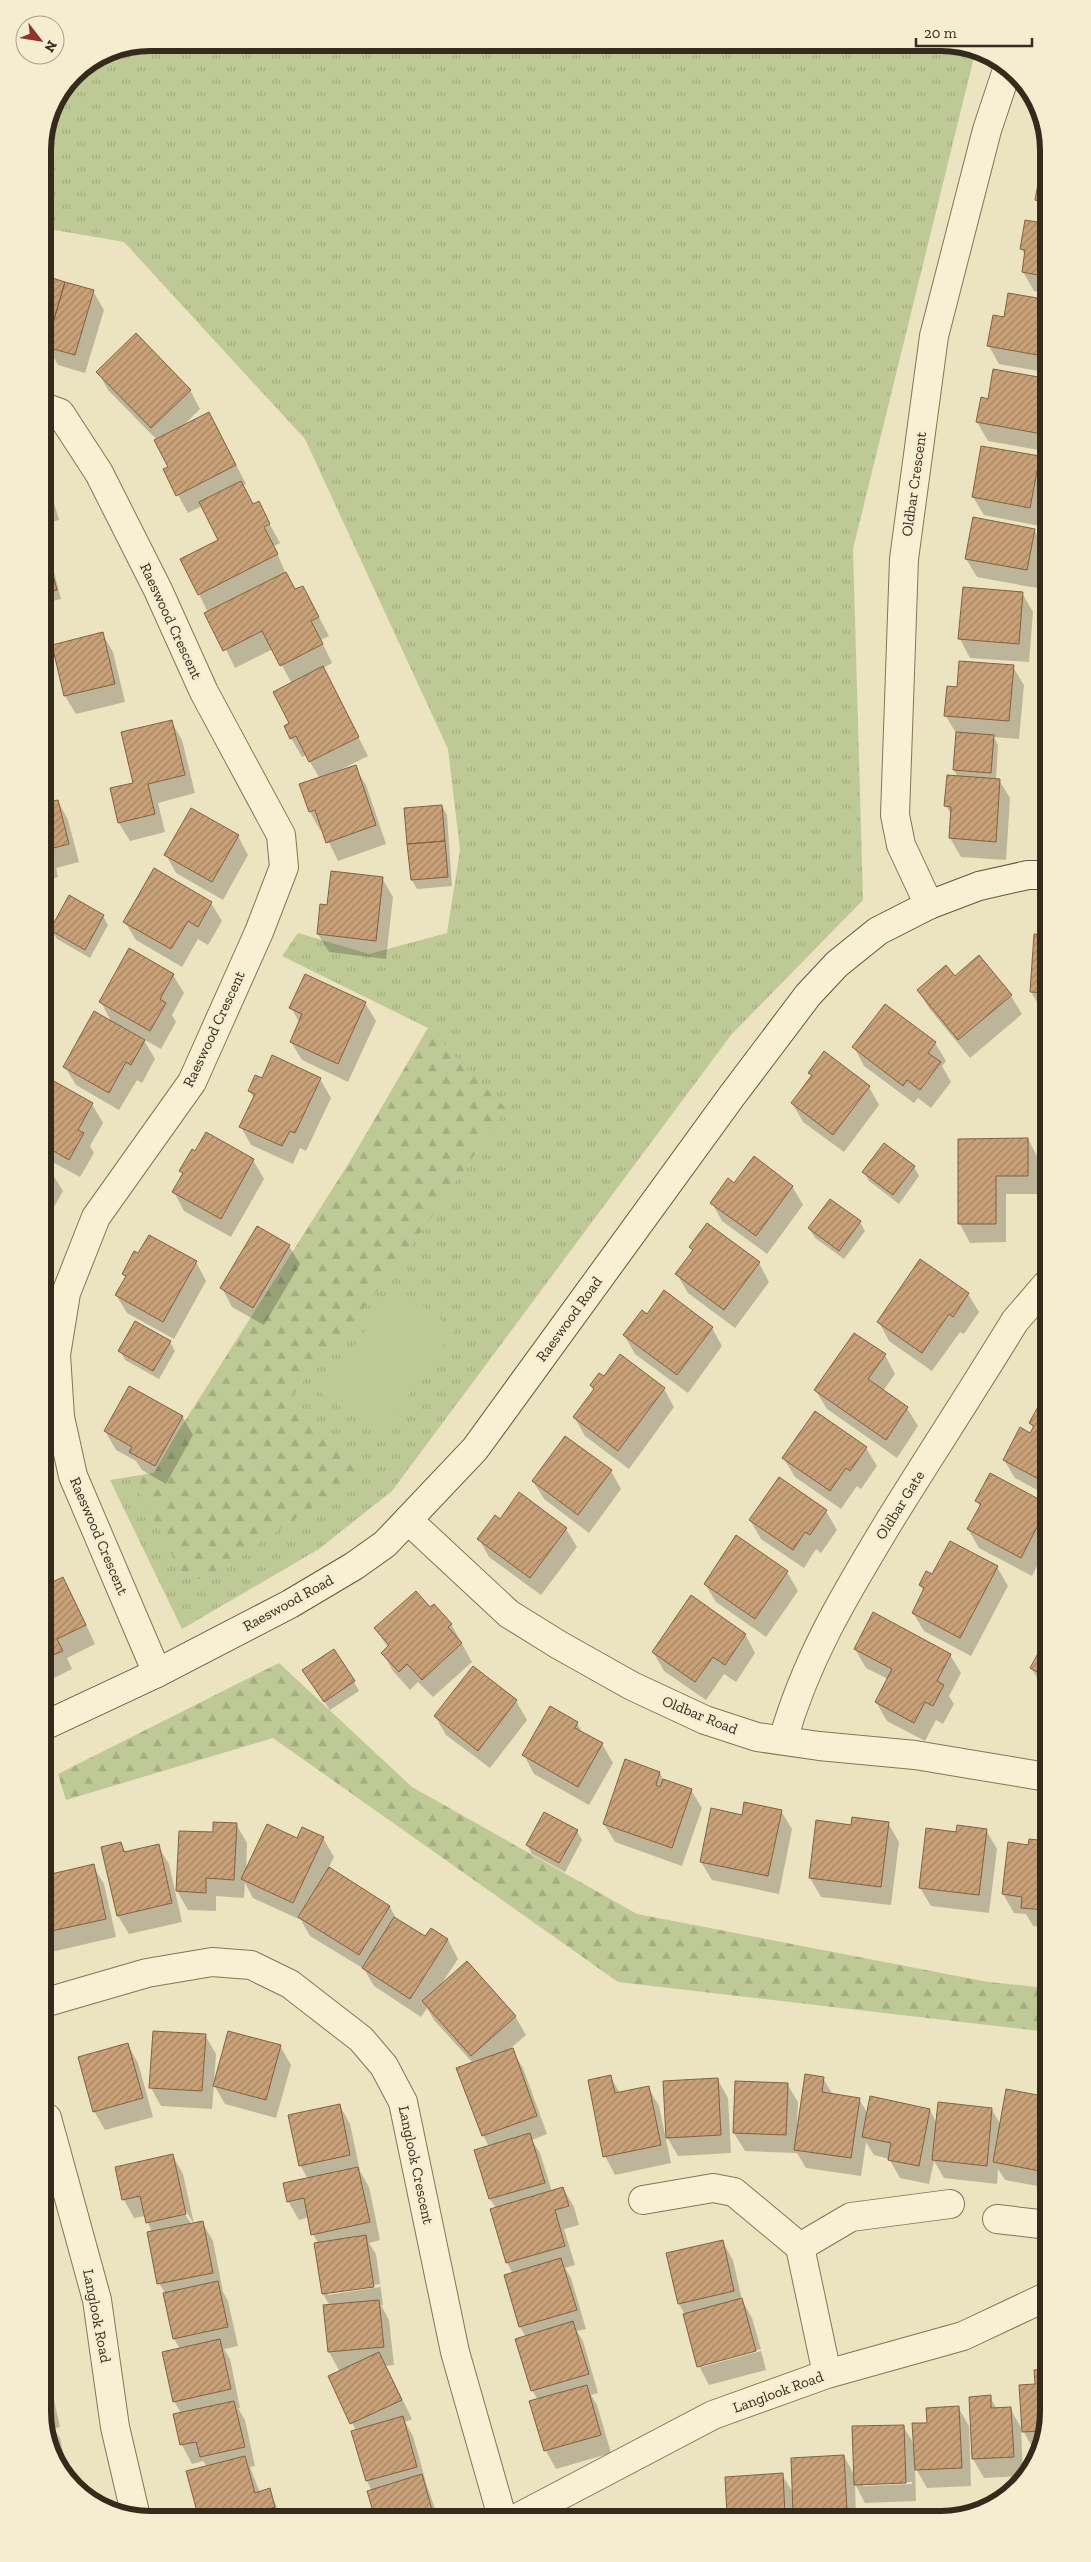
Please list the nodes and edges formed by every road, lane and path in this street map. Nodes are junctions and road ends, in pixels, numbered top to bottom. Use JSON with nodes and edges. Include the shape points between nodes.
{"nodes":[{"id":1,"x":1005,"y":75,"type":"edge"},
{"id":2,"x":51,"y":410,"type":"edge"},
{"id":3,"x":1040,"y":875,"type":"edge"},
{"id":4,"x":929,"y":905,"type":"junction"},
{"id":5,"x":1040,"y":1292,"type":"edge"},
{"id":6,"x":408,"y":1520,"type":"junction"},
{"id":7,"x":157,"y":1673,"type":"junction"},
{"id":8,"x":51,"y":1722,"type":"edge"},
{"id":9,"x":783,"y":1740,"type":"junction"},
{"id":10,"x":1040,"y":1775,"type":"edge"},
{"id":11,"x":51,"y":2001,"type":"edge"},
{"id":12,"x":51,"y":2133,"type":"edge"},
{"id":13,"x":643,"y":2200,"type":"dead end"},
{"id":14,"x":950,"y":2204,"type":"dead end"},
{"id":15,"x":997,"y":2219,"type":"dead end"},
{"id":16,"x":1040,"y":2224,"type":"edge"},
{"id":17,"x":800,"y":2247,"type":"junction"},
{"id":18,"x":1040,"y":2300,"type":"edge"},
{"id":19,"x":827,"y":2374,"type":"junction"},
{"id":20,"x":134,"y":2510,"type":"edge"},
{"id":21,"x":500,"y":2511,"type":"edge"},
{"id":22,"x":530,"y":2511,"type":"edge"}],
"edges":[{"from":1,"to":4,"type":"street","name":"Oldbar Crescent","via":[[987,130],[934,336],[904,559],[895,816],[901,845]]},
{"from":2,"to":7,"type":"street","name":"Raeswood Crescent","via":[[60,413],[99,473],[158,590],[204,692],[282,835],[284,867],[259,932],[192,1082],[96,1217],[66,1293],[56,1355],[60,1417],[73,1476]]},
{"from":3,"to":4,"type":"street","name":"Raeswood Road","via":[[978,886]]},
{"from":4,"to":6,"type":"street","name":"Raeswood Road","via":[[878,931],[837,964],[808,995],[475,1449]]},
{"from":5,"to":9,"type":"street","name":"Oldbar Gate","via":[[1014,1321],[834,1613],[808,1667]]},
{"from":6,"to":7,"type":"street","name":"Raeswood Road","via":[[385,1544],[354,1566],[290,1604]]},
{"from":6,"to":9,"type":"street","name":"Oldbar Road","via":[[510,1614],[559,1645],[632,1686],[705,1720],[757,1737]]},
{"from":7,"to":8,"type":"street","name":"Raeswood Road"},
{"from":9,"to":10,"type":"street","name":"Oldbar Road","via":[[915,1755]]},
{"from":11,"to":21,"type":"street","name":"Langlook Crescent","via":[[147,1972],[212,1962],[250,1965],[290,1984],[361,2039],[384,2066],[403,2102],[455,2352]]},
{"from":12,"to":20,"type":"street","name":"Langlook Road","via":[[97,2300],[116,2427]]},
{"from":13,"to":17,"type":"street","via":[[713,2188],[734,2192]]},
{"from":14,"to":17,"type":"street","via":[[851,2217]]},
{"from":15,"to":16,"type":"street"},
{"from":17,"to":19,"type":"street"},
{"from":18,"to":19,"type":"street","name":"Langlook Road","via":[[963,2336]]},
{"from":19,"to":22,"type":"street","name":"Langlook Road","via":[[713,2415]]}]}
